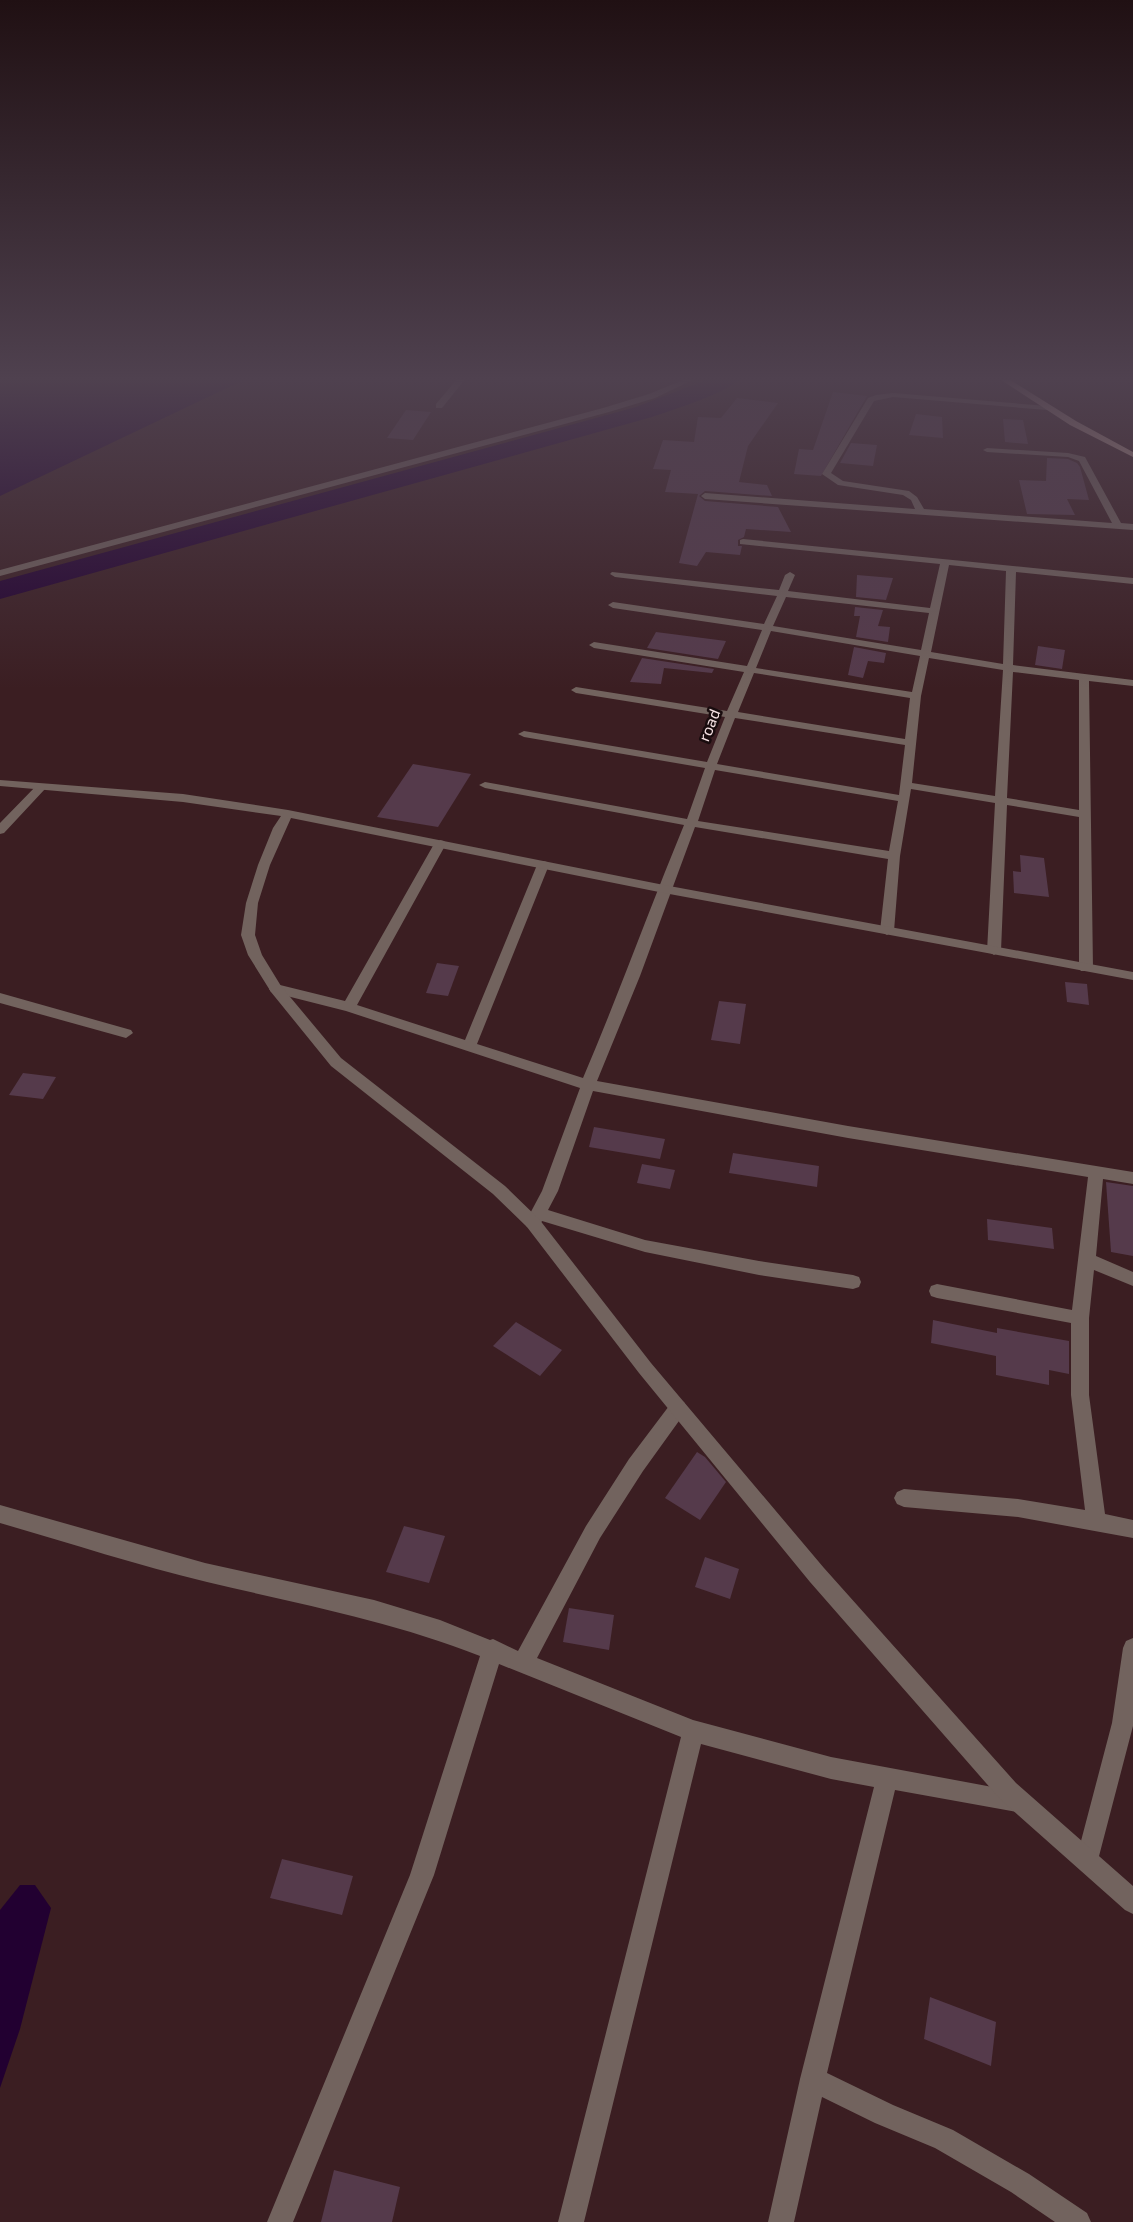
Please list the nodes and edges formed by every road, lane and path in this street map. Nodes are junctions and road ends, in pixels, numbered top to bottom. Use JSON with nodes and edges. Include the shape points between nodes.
{"nodes":[{"id":1,"x":339,"y":482,"type":"edge"},
{"id":2,"x":840,"y":482,"type":"edge"},
{"id":3,"x":1094,"y":482,"type":"edge"},
{"id":4,"x":705,"y":496,"type":"dead end"},
{"id":5,"x":921,"y":512,"type":"junction"},
{"id":6,"x":1118,"y":526,"type":"junction"},
{"id":7,"x":1133,"y":527,"type":"edge"},
{"id":8,"x":743,"y":543,"type":"dead end"},
{"id":9,"x":945,"y":563,"type":"junction"},
{"id":10,"x":1011,"y":570,"type":"junction"},
{"id":11,"x":0,"y":573,"type":"edge"},
{"id":12,"x":615,"y":574,"type":"dead end"},
{"id":13,"x":790,"y":575,"type":"dead end"},
{"id":14,"x":1133,"y":581,"type":"edge"},
{"id":15,"x":784,"y":592,"type":"junction"},
{"id":16,"x":613,"y":605,"type":"dead end"},
{"id":17,"x":934,"y":611,"type":"junction"},
{"id":18,"x":768,"y":628,"type":"junction"},
{"id":19,"x":594,"y":645,"type":"dead end"},
{"id":20,"x":926,"y":654,"type":"junction"},
{"id":21,"x":1009,"y":668,"type":"junction"},
{"id":22,"x":751,"y":669,"type":"junction"},
{"id":23,"x":1084,"y":678,"type":"junction"},
{"id":24,"x":1133,"y":683,"type":"edge"},
{"id":25,"x":576,"y":690,"type":"dead end"},
{"id":26,"x":916,"y":696,"type":"junction"},
{"id":27,"x":731,"y":716,"type":"junction"},
{"id":28,"x":524,"y":734,"type":"dead end"},
{"id":29,"x":911,"y":743,"type":"junction"},
{"id":30,"x":711,"y":767,"type":"junction"},
{"id":31,"x":0,"y":783,"type":"edge"},
{"id":32,"x":485,"y":785,"type":"dead end"},
{"id":33,"x":905,"y":785,"type":"junction"},
{"id":34,"x":41,"y":787,"type":"junction"},
{"id":35,"x":904,"y":799,"type":"junction"},
{"id":36,"x":1002,"y":800,"type":"junction"},
{"id":37,"x":288,"y":814,"type":"junction"},
{"id":38,"x":1084,"y":814,"type":"junction"},
{"id":39,"x":691,"y":823,"type":"junction"},
{"id":40,"x":0,"y":830,"type":"edge"},
{"id":41,"x":440,"y":844,"type":"junction"},
{"id":42,"x":894,"y":856,"type":"junction"},
{"id":43,"x":543,"y":865,"type":"junction"},
{"id":44,"x":664,"y":889,"type":"junction"},
{"id":45,"x":886,"y":931,"type":"junction"},
{"id":46,"x":994,"y":951,"type":"junction"},
{"id":47,"x":1086,"y":968,"type":"junction"},
{"id":48,"x":1133,"y":976,"type":"edge"},
{"id":49,"x":276,"y":989,"type":"junction"},
{"id":50,"x":0,"y":998,"type":"edge"},
{"id":51,"x":349,"y":1007,"type":"junction"},
{"id":52,"x":126,"y":1033,"type":"dead end"},
{"id":53,"x":469,"y":1046,"type":"junction"},
{"id":54,"x":588,"y":1085,"type":"junction"},
{"id":55,"x":1096,"y":1172,"type":"junction"},
{"id":56,"x":1133,"y":1178,"type":"edge"},
{"id":57,"x":536,"y":1218,"type":"junction"},
{"id":58,"x":1087,"y":1260,"type":"junction"},
{"id":59,"x":1133,"y":1279,"type":"edge"},
{"id":60,"x":853,"y":1282,"type":"dead end"},
{"id":61,"x":937,"y":1291,"type":"dead end"},
{"id":62,"x":1080,"y":1318,"type":"junction"},
{"id":63,"x":678,"y":1408,"type":"junction"},
{"id":64,"x":904,"y":1498,"type":"dead end"},
{"id":65,"x":0,"y":1514,"type":"edge"},
{"id":66,"x":1096,"y":1521,"type":"junction"},
{"id":67,"x":1133,"y":1529,"type":"edge"},
{"id":68,"x":1133,"y":1648,"type":"edge"},
{"id":69,"x":493,"y":1649,"type":"junction"},
{"id":70,"x":524,"y":1661,"type":"junction"},
{"id":71,"x":693,"y":1731,"type":"junction"},
{"id":72,"x":887,"y":1779,"type":"junction"},
{"id":73,"x":1020,"y":1802,"type":"junction"},
{"id":74,"x":1087,"y":1860,"type":"junction"},
{"id":75,"x":1133,"y":1902,"type":"edge"},
{"id":76,"x":813,"y":2079,"type":"junction"},
{"id":77,"x":280,"y":2222,"type":"edge"},
{"id":78,"x":571,"y":2222,"type":"edge"},
{"id":79,"x":781,"y":2222,"type":"edge"},
{"id":80,"x":1078,"y":2222,"type":"edge"}],
"edges":[{"from":1,"to":11,"type":"street"},
{"from":2,"to":5,"type":"street","via":[[906,493]]},
{"from":3,"to":6,"type":"street"},
{"from":4,"to":5,"type":"street"},
{"from":5,"to":6,"type":"street"},
{"from":6,"to":7,"type":"street"},
{"from":8,"to":9,"type":"street"},
{"from":9,"to":10,"type":"street"},
{"from":9,"to":17,"type":"street"},
{"from":10,"to":14,"type":"street"},
{"from":10,"to":21,"type":"street"},
{"from":12,"to":15,"type":"street"},
{"from":13,"to":15,"type":"street","name":"road"},
{"from":15,"to":17,"type":"street"},
{"from":15,"to":18,"type":"street","name":"road"},
{"from":16,"to":18,"type":"street"},
{"from":17,"to":20,"type":"street"},
{"from":18,"to":20,"type":"street"},
{"from":18,"to":22,"type":"street","name":"road"},
{"from":19,"to":22,"type":"street"},
{"from":20,"to":21,"type":"street"},
{"from":20,"to":26,"type":"street"},
{"from":21,"to":23,"type":"street"},
{"from":21,"to":36,"type":"street"},
{"from":22,"to":26,"type":"street"},
{"from":22,"to":27,"type":"street","name":"road"},
{"from":23,"to":24,"type":"street"},
{"from":23,"to":38,"type":"street"},
{"from":25,"to":27,"type":"street"},
{"from":26,"to":29,"type":"street"},
{"from":27,"to":29,"type":"street"},
{"from":27,"to":30,"type":"street","name":"road"},
{"from":28,"to":30,"type":"street"},
{"from":29,"to":33,"type":"street"},
{"from":30,"to":35,"type":"street"},
{"from":30,"to":39,"type":"street","name":"road"},
{"from":31,"to":34,"type":"street"},
{"from":32,"to":39,"type":"street"},
{"from":33,"to":35,"type":"street"},
{"from":33,"to":36,"type":"street"},
{"from":34,"to":37,"type":"street","via":[[183,798]]},
{"from":34,"to":40,"type":"street"},
{"from":35,"to":42,"type":"street"},
{"from":36,"to":38,"type":"street"},
{"from":36,"to":46,"type":"street","via":[[996,856]]},
{"from":37,"to":41,"type":"street"},
{"from":37,"to":49,"type":"street","via":[[264,865],[252,903],[248,935]]},
{"from":38,"to":47,"type":"street"},
{"from":39,"to":42,"type":"street"},
{"from":39,"to":44,"type":"street","name":"road"},
{"from":41,"to":43,"type":"street"},
{"from":41,"to":51,"type":"street"},
{"from":42,"to":45,"type":"street"},
{"from":43,"to":44,"type":"street"},
{"from":43,"to":53,"type":"street"},
{"from":44,"to":45,"type":"street"},
{"from":44,"to":54,"type":"street","name":"road"},
{"from":45,"to":46,"type":"street"},
{"from":46,"to":47,"type":"street"},
{"from":47,"to":48,"type":"street"},
{"from":49,"to":51,"type":"street"},
{"from":49,"to":57,"type":"street","via":[[336,1062]]},
{"from":50,"to":52,"type":"street"},
{"from":51,"to":53,"type":"street"},
{"from":53,"to":54,"type":"street"},
{"from":54,"to":55,"type":"street"},
{"from":54,"to":57,"type":"street","name":"road","via":[[558,1170]]},
{"from":55,"to":56,"type":"street"},
{"from":55,"to":58,"type":"street"},
{"from":57,"to":60,"type":"street","via":[[645,1246]]},
{"from":57,"to":63,"type":"street"},
{"from":58,"to":59,"type":"street"},
{"from":58,"to":62,"type":"street"},
{"from":61,"to":62,"type":"street"},
{"from":62,"to":66,"type":"street","via":[[1080,1395]]},
{"from":63,"to":70,"type":"street","via":[[593,1532]]},
{"from":63,"to":73,"type":"street","via":[[817,1575]]},
{"from":64,"to":66,"type":"street","via":[[1018,1508]]},
{"from":65,"to":69,"type":"street","via":[[205,1572],[374,1610]]},
{"from":66,"to":67,"type":"street"},
{"from":68,"to":74,"type":"street","via":[[1123,1723]]},
{"from":69,"to":70,"type":"street"},
{"from":69,"to":77,"type":"street","via":[[422,1875]]},
{"from":70,"to":71,"type":"street"},
{"from":71,"to":72,"type":"street"},
{"from":71,"to":78,"type":"street"},
{"from":72,"to":73,"type":"street"},
{"from":72,"to":76,"type":"street"},
{"from":73,"to":74,"type":"street"},
{"from":74,"to":75,"type":"street"},
{"from":76,"to":79,"type":"street"},
{"from":76,"to":80,"type":"street","via":[[944,2139]]}]}
